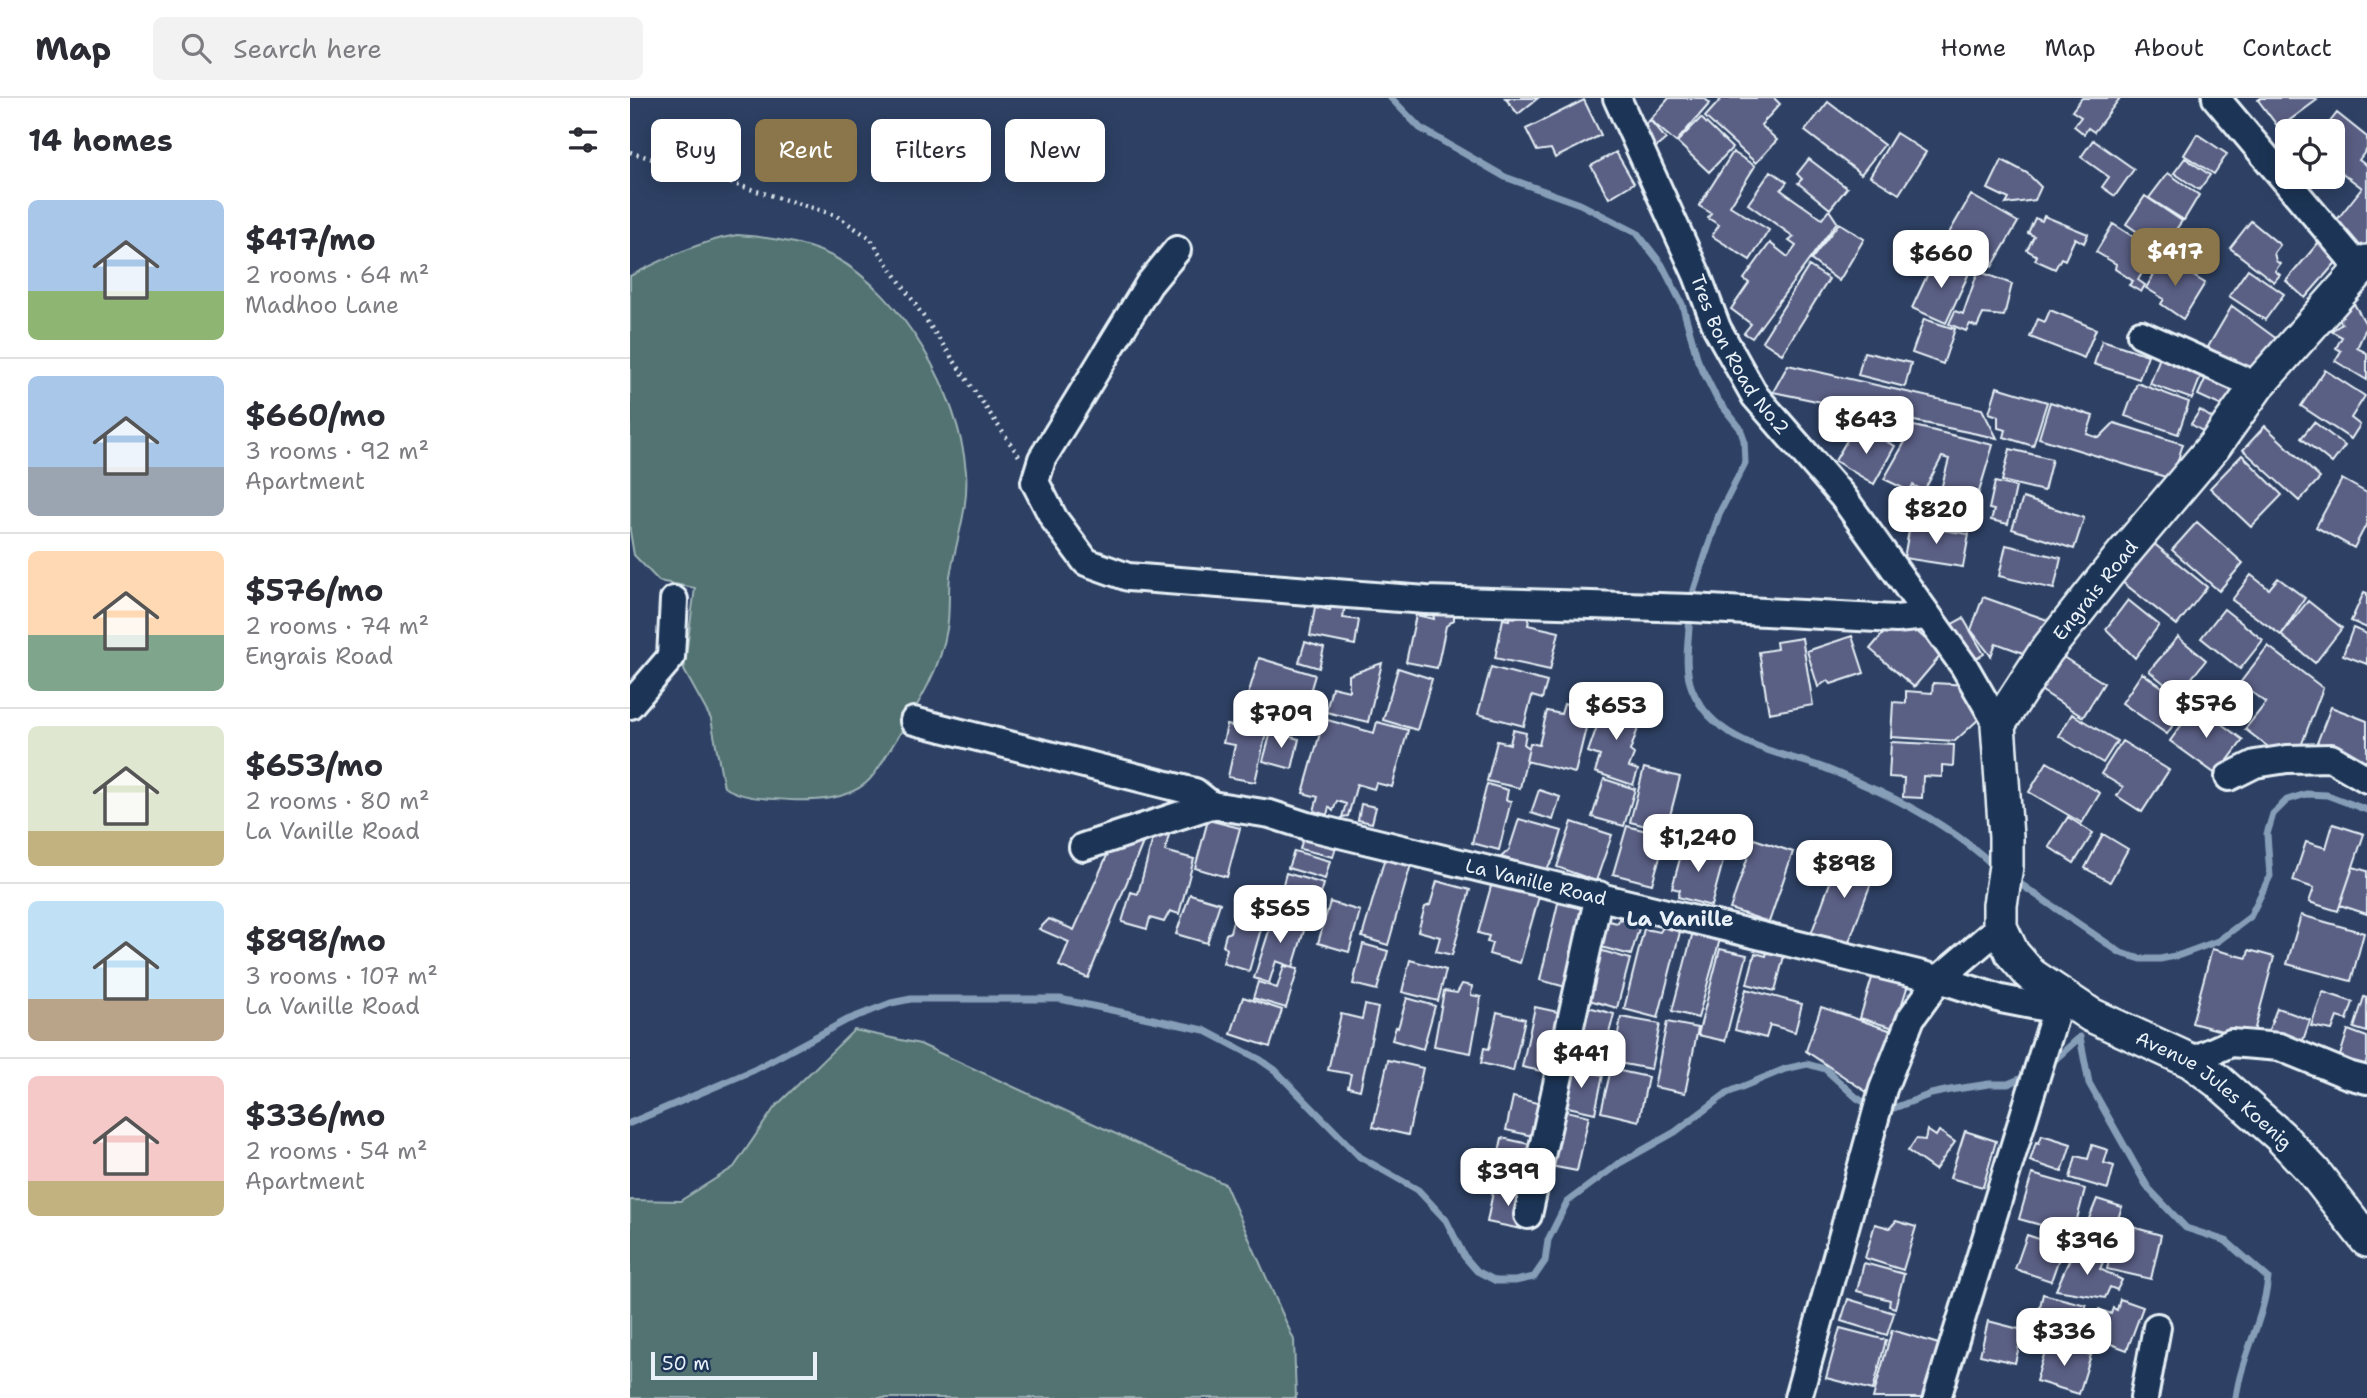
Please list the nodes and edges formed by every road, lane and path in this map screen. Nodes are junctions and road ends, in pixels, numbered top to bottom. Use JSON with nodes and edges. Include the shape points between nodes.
{"nodes":[{"id":1,"x":1617,"y":98,"type":"edge"},
{"id":2,"x":2216,"y":98,"type":"edge"},
{"id":3,"x":630,"y":152,"type":"edge"},
{"id":4,"x":1177,"y":250,"type":"dead end"},
{"id":5,"x":2364,"y":266,"type":"edge"},
{"id":6,"x":2141,"y":334,"type":"dead end"},
{"id":7,"x":2257,"y":386,"type":"junction"},
{"id":8,"x":1035,"y":482,"type":"junction"},
{"id":9,"x":674,"y":600,"type":"dead end"},
{"id":10,"x":1927,"y":616,"type":"junction"},
{"id":11,"x":630,"y":705,"type":"edge"},
{"id":12,"x":914,"y":722,"type":"dead end"},
{"id":13,"x":1998,"y":724,"type":"junction"},
{"id":14,"x":2229,"y":777,"type":"dead end"},
{"id":15,"x":2367,"y":779,"type":"edge"},
{"id":16,"x":1211,"y":805,"type":"junction"},
{"id":17,"x":1083,"y":847,"type":"dead end"},
{"id":18,"x":1599,"y":895,"type":"junction"},
{"id":19,"x":2000,"y":916,"type":"junction"},
{"id":20,"x":1939,"y":979,"type":"junction"},
{"id":21,"x":2061,"y":995,"type":"junction"},
{"id":22,"x":2191,"y":1061,"type":"junction"},
{"id":23,"x":2367,"y":1080,"type":"edge"},
{"id":24,"x":1528,"y":1215,"type":"dead end"},
{"id":25,"x":2367,"y":1240,"type":"edge"},
{"id":26,"x":2157,"y":1327,"type":"dead end"},
{"id":27,"x":1798,"y":1398,"type":"edge"},
{"id":28,"x":1937,"y":1398,"type":"edge"},
{"id":29,"x":2144,"y":1398,"type":"edge"}],
"edges":[{"from":1,"to":10,"type":"street","name":"Tres Bon Road No.2","via":[[1717,328],[1755,396],[1843,497]]},
{"from":2,"to":5,"type":"street"},
{"from":3,"to":8,"type":"path","via":[[835,215],[870,238]]},
{"from":4,"to":8,"type":"street","via":[[1149,284],[1049,447]]},
{"from":5,"to":7,"type":"street","name":"Engrais Road"},
{"from":6,"to":7,"type":"street"},
{"from":7,"to":13,"type":"street","name":"Engrais Road","via":[[2215,445],[2046,652]]},
{"from":8,"to":10,"type":"street","via":[[1054,519],[1086,562],[1128,577],[1426,600],[1896,619]]},
{"from":9,"to":11,"type":"street","via":[[671,657]]},
{"from":10,"to":13,"type":"street","name":"Tres Bon Road No.2"},
{"from":12,"to":16,"type":"street","name":"La Vanille Road","via":[[1195,792]]},
{"from":13,"to":19,"type":"street","via":[[2006,866]]},
{"from":14,"to":15,"type":"street","via":[[2255,764],[2331,758]]},
{"from":16,"to":17,"type":"street","name":"La Vanille Road"},
{"from":16,"to":18,"type":"street","name":"La Vanille Road","via":[[1270,814]]},
{"from":18,"to":20,"type":"street","name":"La Vanille Road"},
{"from":18,"to":24,"type":"street"},
{"from":19,"to":20,"type":"street"},
{"from":19,"to":21,"type":"street","name":"Avenue Jules Koenig","via":[[2012,953],[2031,975]]},
{"from":20,"to":21,"type":"street","name":"La Vanille Road","via":[[2042,1007]]},
{"from":20,"to":27,"type":"street","via":[[1911,1018],[1884,1088]]},
{"from":21,"to":22,"type":"street","name":"Avenue Jules Koenig","via":[[2091,1015]]},
{"from":21,"to":28,"type":"street"},
{"from":22,"to":23,"type":"street","via":[[2231,1043],[2280,1047]]},
{"from":22,"to":25,"type":"street","name":"Avenue Jules Koenig","via":[[2280,1136]]},
{"from":26,"to":29,"type":"street"}]}
